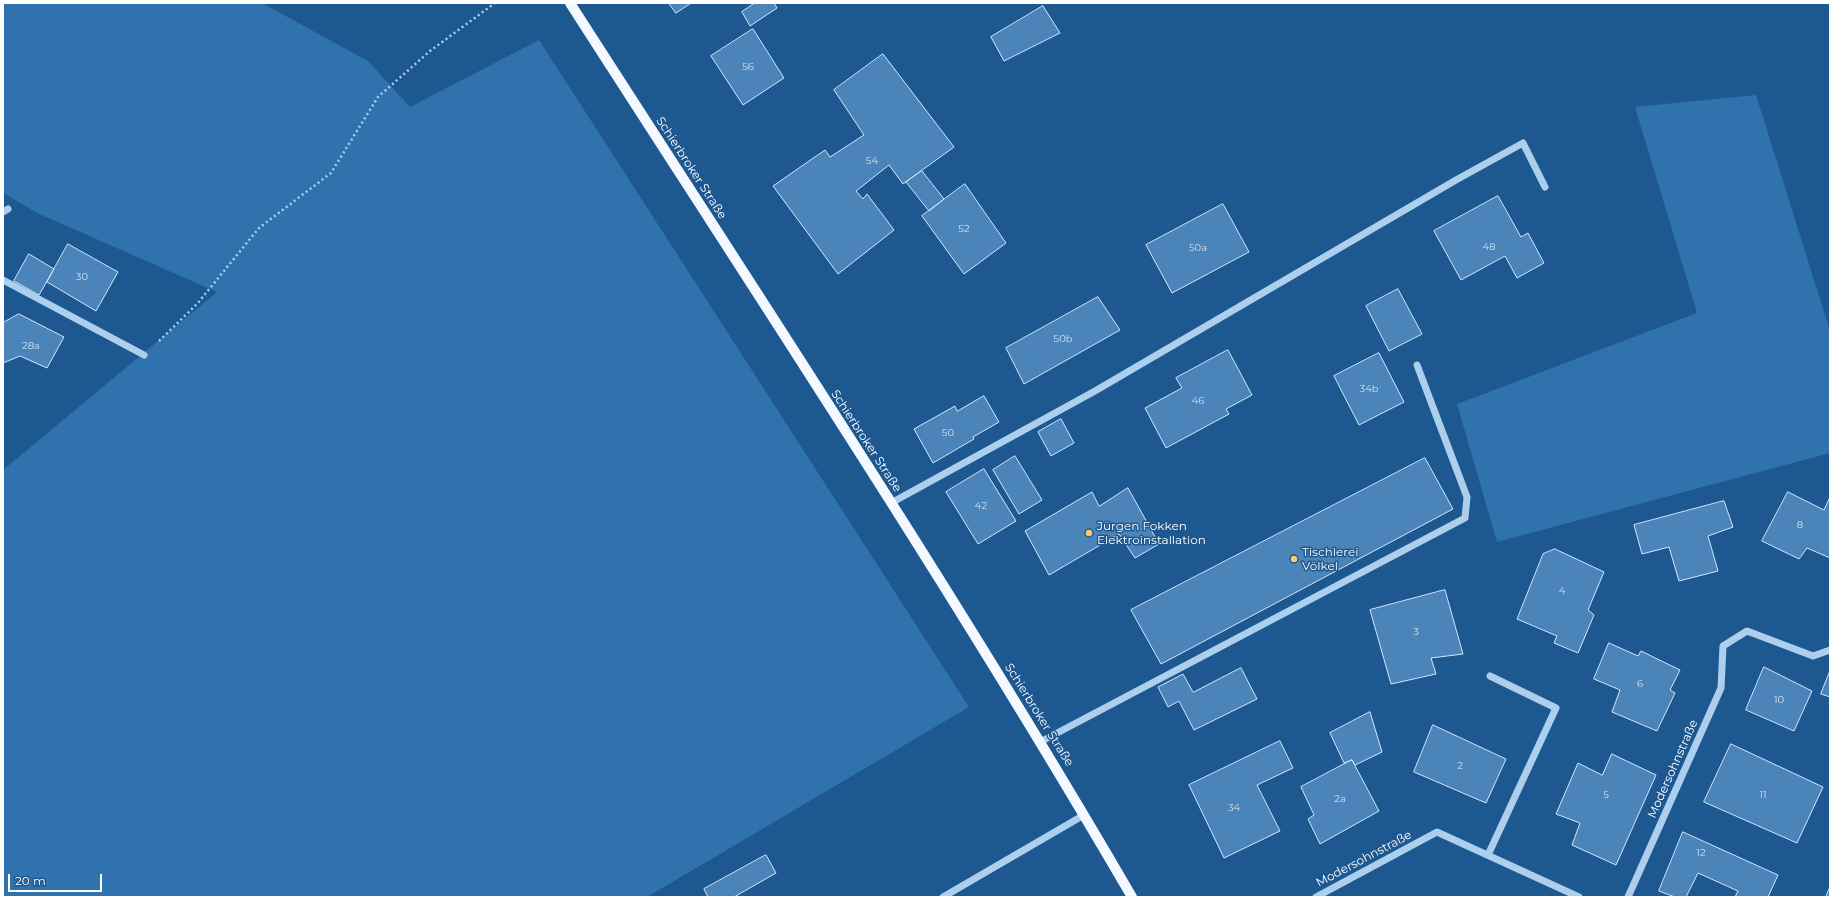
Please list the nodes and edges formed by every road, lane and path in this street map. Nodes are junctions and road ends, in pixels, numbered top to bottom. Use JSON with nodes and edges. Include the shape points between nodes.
{"nodes":[{"id":1,"x":495,"y":3,"type":"edge"},
{"id":2,"x":570,"y":3,"type":"edge"},
{"id":3,"x":1545,"y":187,"type":"dead end"},
{"id":4,"x":3,"y":280,"type":"edge"},
{"id":5,"x":144,"y":356,"type":"joint"},
{"id":6,"x":1416,"y":365,"type":"dead end"},
{"id":7,"x":891,"y":503,"type":"junction"},
{"id":8,"x":1830,"y":650,"type":"edge"},
{"id":9,"x":1490,"y":676,"type":"dead end"},
{"id":10,"x":1040,"y":742,"type":"junction"},
{"id":11,"x":1084,"y":815,"type":"junction"},
{"id":12,"x":1488,"y":855,"type":"junction"},
{"id":13,"x":943,"y":897,"type":"edge"},
{"id":14,"x":1132,"y":897,"type":"edge"},
{"id":15,"x":1316,"y":897,"type":"edge"},
{"id":16,"x":1579,"y":897,"type":"edge"},
{"id":17,"x":1628,"y":897,"type":"edge"}],
"edges":[{"from":1,"to":5,"type":"path","via":[[430,51],[378,97],[330,173],[259,228],[197,304]]},
{"from":2,"to":7,"type":"main road","name":"Schierbroker Straße"},
{"from":3,"to":7,"type":"street","via":[[1523,143],[1095,391]]},
{"from":4,"to":5,"type":"street"},
{"from":6,"to":10,"type":"street","via":[[1467,497],[1465,518]]},
{"from":7,"to":10,"type":"main road","name":"Schierbroker Straße"},
{"from":8,"to":17,"type":"street","name":"Modersohnstraße","via":[[1813,656],[1747,631],[1723,646],[1721,688]]},
{"from":9,"to":12,"type":"street","via":[[1556,708]]},
{"from":10,"to":11,"type":"main road","name":"Schierbroker Straße"},
{"from":11,"to":13,"type":"street"},
{"from":11,"to":14,"type":"main road","name":"Schierbroker Straße"},
{"from":12,"to":15,"type":"street","name":"Modersohnstraße","via":[[1437,832]]},
{"from":12,"to":16,"type":"street","name":"Modersohnstraße"}]}
